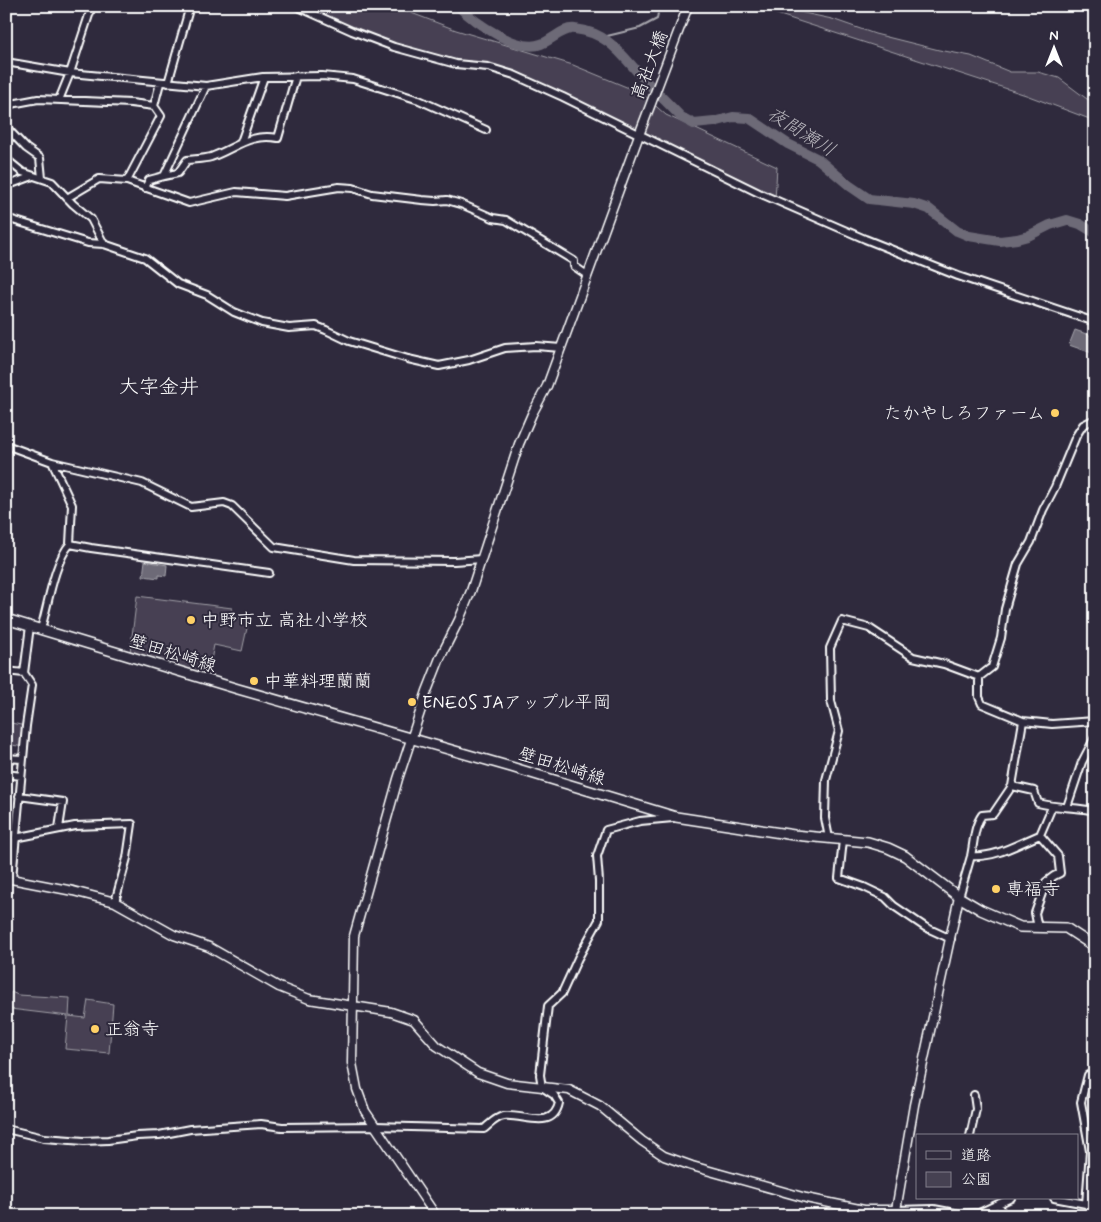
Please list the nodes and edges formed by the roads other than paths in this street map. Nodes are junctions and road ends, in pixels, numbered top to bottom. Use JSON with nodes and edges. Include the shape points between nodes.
{"nodes":[{"id":1,"x":92,"y":6,"type":"edge"},
{"id":2,"x":190,"y":6,"type":"edge"},
{"id":3,"x":296,"y":6,"type":"edge"},
{"id":4,"x":688,"y":6,"type":"edge"},
{"id":5,"x":6,"y":62,"type":"edge"},
{"id":6,"x":70,"y":73,"type":"junction"},
{"id":7,"x":296,"y":76,"type":"junction"},
{"id":8,"x":264,"y":77,"type":"junction"},
{"id":9,"x":160,"y":83,"type":"junction"},
{"id":10,"x":168,"y":83,"type":"junction"},
{"id":11,"x":206,"y":86,"type":"junction"},
{"id":12,"x":59,"y":100,"type":"junction"},
{"id":13,"x":6,"y":105,"type":"edge"},
{"id":14,"x":154,"y":106,"type":"junction"},
{"id":15,"x":6,"y":127,"type":"edge"},
{"id":16,"x":486,"y":130,"type":"dead end"},
{"id":17,"x":639,"y":135,"type":"junction"},
{"id":18,"x":241,"y":142,"type":"junction"},
{"id":19,"x":6,"y":159,"type":"edge"},
{"id":20,"x":33,"y":176,"type":"junction"},
{"id":21,"x":164,"y":176,"type":"junction"},
{"id":22,"x":42,"y":178,"type":"junction"},
{"id":23,"x":127,"y":181,"type":"junction"},
{"id":24,"x":6,"y":186,"type":"edge"},
{"id":25,"x":145,"y":188,"type":"junction"},
{"id":26,"x":67,"y":198,"type":"junction"},
{"id":27,"x":6,"y":218,"type":"edge"},
{"id":28,"x":104,"y":244,"type":"junction"},
{"id":29,"x":587,"y":275,"type":"junction"},
{"id":30,"x":1095,"y":322,"type":"edge"},
{"id":31,"x":561,"y":348,"type":"junction"},
{"id":32,"x":1095,"y":419,"type":"edge"},
{"id":33,"x":6,"y":445,"type":"edge"},
{"id":34,"x":52,"y":462,"type":"junction"},
{"id":35,"x":70,"y":544,"type":"junction"},
{"id":36,"x":482,"y":559,"type":"junction"},
{"id":37,"x":269,"y":573,"type":"dead end"},
{"id":38,"x":6,"y":619,"type":"edge"},
{"id":39,"x":30,"y":626,"type":"junction"},
{"id":40,"x":41,"y":630,"type":"junction"},
{"id":41,"x":6,"y":671,"type":"edge"},
{"id":42,"x":24,"y":673,"type":"junction"},
{"id":43,"x":979,"y":677,"type":"junction"},
{"id":44,"x":1023,"y":721,"type":"junction"},
{"id":45,"x":1095,"y":721,"type":"edge"},
{"id":46,"x":411,"y":738,"type":"junction"},
{"id":47,"x":1095,"y":738,"type":"edge"},
{"id":48,"x":6,"y":758,"type":"edge"},
{"id":49,"x":22,"y":759,"type":"junction"},
{"id":50,"x":6,"y":774,"type":"edge"},
{"id":51,"x":21,"y":776,"type":"junction"},
{"id":52,"x":1012,"y":786,"type":"junction"},
{"id":53,"x":19,"y":796,"type":"junction"},
{"id":54,"x":1052,"y":807,"type":"junction"},
{"id":55,"x":1067,"y":807,"type":"junction"},
{"id":56,"x":1095,"y":811,"type":"edge"},
{"id":57,"x":676,"y":817,"type":"junction"},
{"id":58,"x":58,"y":828,"type":"junction"},
{"id":59,"x":1040,"y":835,"type":"junction"},
{"id":60,"x":15,"y":838,"type":"junction"},
{"id":61,"x":829,"y":838,"type":"junction"},
{"id":62,"x":843,"y":840,"type":"junction"},
{"id":63,"x":971,"y":856,"type":"junction"},
{"id":64,"x":9,"y":879,"type":"edge"},
{"id":65,"x":959,"y":898,"type":"junction"},
{"id":66,"x":115,"y":902,"type":"junction"},
{"id":67,"x":1038,"y":928,"type":"junction"},
{"id":68,"x":951,"y":939,"type":"junction"},
{"id":69,"x":1095,"y":947,"type":"edge"},
{"id":70,"x":352,"y":1006,"type":"junction"},
{"id":71,"x":1088,"y":1075,"type":"dead end"},
{"id":72,"x":542,"y":1087,"type":"junction"},
{"id":73,"x":974,"y":1095,"type":"dead end"},
{"id":74,"x":375,"y":1126,"type":"junction"},
{"id":75,"x":6,"y":1129,"type":"edge"},
{"id":76,"x":970,"y":1134,"type":"edge"},
{"id":77,"x":1007,"y":1200,"type":"edge"},
{"id":78,"x":1065,"y":1200,"type":"edge"},
{"id":79,"x":1000,"y":1203,"type":"junction"},
{"id":80,"x":1086,"y":1204,"type":"junction"},
{"id":81,"x":895,"y":1213,"type":"edge"},
{"id":82,"x":1095,"y":1215,"type":"edge"},
{"id":83,"x":436,"y":1216,"type":"edge"},
{"id":84,"x":1001,"y":1216,"type":"edge"}],
"edges":[{"from":1,"to":6,"type":"street"},
{"from":2,"to":10,"type":"street"},
{"from":3,"to":17,"type":"street","via":[[394,47],[456,64],[514,74]]},
{"from":4,"to":17,"type":"street","name":"高社大橋"},
{"from":5,"to":6,"type":"street"},
{"from":6,"to":9,"type":"street"},
{"from":6,"to":12,"type":"street"},
{"from":7,"to":8,"type":"street"},
{"from":7,"to":16,"type":"street","via":[[353,79],[419,100]]},
{"from":7,"to":18,"type":"street","via":[[278,138],[264,136]]},
{"from":8,"to":11,"type":"street"},
{"from":8,"to":18,"type":"street"},
{"from":9,"to":10,"type":"street"},
{"from":9,"to":14,"type":"street"},
{"from":10,"to":11,"type":"street"},
{"from":11,"to":21,"type":"street"},
{"from":12,"to":13,"type":"street","via":[[38,99]]},
{"from":12,"to":14,"type":"street"},
{"from":14,"to":23,"type":"street","via":[[161,116]]},
{"from":15,"to":22,"type":"street","via":[[40,158]]},
{"from":17,"to":29,"type":"street","name":"高社大橋"},
{"from":17,"to":30,"type":"street","via":[[759,193],[865,239],[958,276]]},
{"from":18,"to":21,"type":"street","via":[[210,157],[188,160],[178,173]]},
{"from":19,"to":20,"type":"street"},
{"from":20,"to":22,"type":"street"},
{"from":20,"to":24,"type":"street"},
{"from":21,"to":25,"type":"street","via":[[149,180]]},
{"from":22,"to":26,"type":"street","via":[[52,182]]},
{"from":23,"to":25,"type":"street"},
{"from":23,"to":26,"type":"street","via":[[99,179]]},
{"from":25,"to":29,"type":"street","via":[[189,203],[236,192],[285,196],[339,188],[422,200],[447,200],[521,228],[574,261],[574,266]]},
{"from":26,"to":28,"type":"street","via":[[91,219]]},
{"from":27,"to":28,"type":"street","via":[[88,243]]},
{"from":28,"to":31,"type":"street","via":[[145,258],[178,284],[262,323],[289,328],[316,326],[349,341],[439,366],[505,348]]},
{"from":29,"to":31,"type":"street","name":"高社大橋"},
{"from":31,"to":36,"type":"street","name":"高社大橋","via":[[519,444]]},
{"from":32,"to":43,"type":"street","via":[[1083,425],[1076,436],[1031,542],[1018,564],[992,667]]},
{"from":33,"to":34,"type":"street"},
{"from":34,"to":35,"type":"street","via":[[72,505]]},
{"from":34,"to":36,"type":"street","via":[[142,483],[191,507],[224,503],[232,506],[274,547],[354,560]]},
{"from":35,"to":37,"type":"street"},
{"from":35,"to":40,"type":"street","via":[[56,569]]},
{"from":36,"to":46,"type":"street","name":"高社大橋","via":[[459,620],[440,658]]},
{"from":38,"to":39,"type":"main road","name":"壁田松崎線"},
{"from":39,"to":40,"type":"main road","name":"壁田松崎線"},
{"from":39,"to":42,"type":"street"},
{"from":40,"to":46,"type":"main road","name":"壁田松崎線"},
{"from":41,"to":42,"type":"street"},
{"from":42,"to":49,"type":"street","via":[[32,685]]},
{"from":43,"to":44,"type":"street","via":[[982,704]]},
{"from":43,"to":61,"type":"street","via":[[944,664],[913,658],[869,628],[842,621],[830,648],[831,701],[839,731],[826,780],[825,818]]},
{"from":44,"to":45,"type":"street","via":[[1052,724]]},
{"from":44,"to":52,"type":"street"},
{"from":46,"to":57,"type":"main road","name":"壁田松崎線"},
{"from":46,"to":70,"type":"street","name":"高社大橋","via":[[359,912],[354,936]]},
{"from":47,"to":55,"type":"street","via":[[1082,762]]},
{"from":48,"to":49,"type":"street"},
{"from":49,"to":51,"type":"street"},
{"from":50,"to":51,"type":"street"},
{"from":51,"to":53,"type":"street"},
{"from":52,"to":54,"type":"street","via":[[1034,791],[1038,803]]},
{"from":52,"to":63,"type":"street","via":[[993,814],[982,815],[976,823]]},
{"from":53,"to":58,"type":"street","via":[[63,802]]},
{"from":53,"to":60,"type":"street"},
{"from":54,"to":55,"type":"street"},
{"from":54,"to":59,"type":"street"},
{"from":55,"to":56,"type":"street"},
{"from":57,"to":61,"type":"main road","name":"壁田松崎線"},
{"from":57,"to":72,"type":"street","via":[[640,821],[606,830],[597,856],[599,920],[562,993],[548,1006],[540,1075]]},
{"from":58,"to":60,"type":"street"},
{"from":58,"to":66,"type":"street","via":[[132,824]]},
{"from":59,"to":63,"type":"street","via":[[999,853]]},
{"from":59,"to":67,"type":"street","via":[[1058,856],[1060,873],[1046,882],[1034,914]]},
{"from":60,"to":64,"type":"street"},
{"from":61,"to":62,"type":"main road","name":"壁田松崎線"},
{"from":62,"to":65,"type":"main road","name":"壁田松崎線","via":[[868,842],[905,856]]},
{"from":62,"to":68,"type":"street","via":[[839,878],[886,897],[924,927]]},
{"from":63,"to":65,"type":"street"},
{"from":64,"to":66,"type":"street"},
{"from":65,"to":67,"type":"main road","name":"壁田松崎線","via":[[1020,926]]},
{"from":65,"to":68,"type":"street"},
{"from":66,"to":70,"type":"street","via":[[174,934],[209,947],[279,987],[309,999]]},
{"from":67,"to":69,"type":"main road","name":"壁田松崎線","via":[[1066,928]]},
{"from":68,"to":81,"type":"street","via":[[914,1105]]},
{"from":70,"to":72,"type":"street","via":[[391,1012],[414,1020],[438,1046],[478,1073],[506,1083]]},
{"from":70,"to":74,"type":"street","name":"高社大橋","via":[[352,1063],[365,1111]]},
{"from":71,"to":80,"type":"street","via":[[1081,1102],[1090,1151]]},
{"from":72,"to":74,"type":"street","via":[[559,1103],[557,1112],[550,1118],[504,1116],[484,1129]]},
{"from":72,"to":81,"type":"street","via":[[569,1090],[600,1106],[664,1156],[685,1164],[806,1198]]},
{"from":73,"to":76,"type":"street","via":[[976,1109]]},
{"from":74,"to":75,"type":"street","via":[[282,1127],[261,1124],[84,1141],[44,1138]]},
{"from":74,"to":83,"type":"street","name":"高社大橋"},
{"from":77,"to":79,"type":"street"},
{"from":78,"to":80,"type":"street"},
{"from":79,"to":81,"type":"street","via":[[979,1213],[960,1214],[934,1209]]},
{"from":79,"to":84,"type":"street"},
{"from":80,"to":82,"type":"street"}]}
